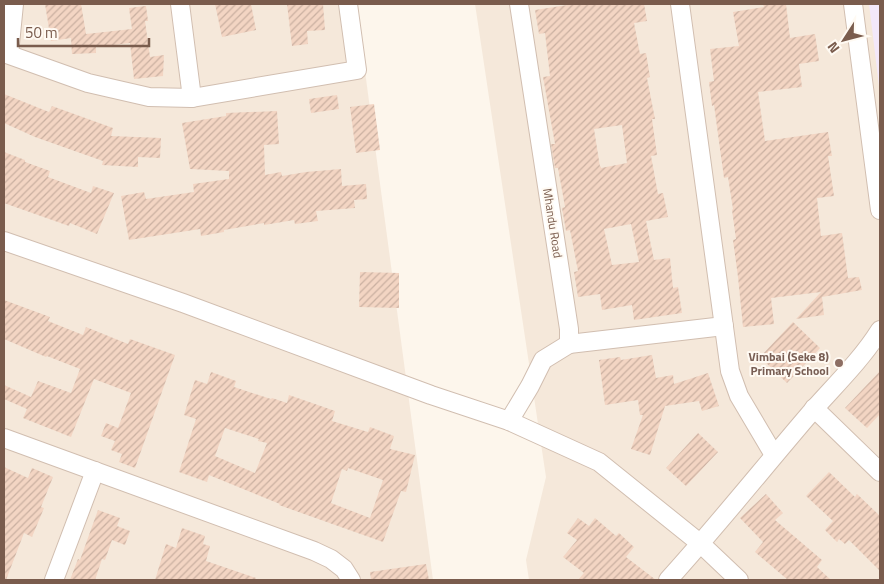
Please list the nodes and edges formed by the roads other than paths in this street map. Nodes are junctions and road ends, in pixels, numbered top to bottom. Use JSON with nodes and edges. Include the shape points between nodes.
{"nodes":[{"id":1,"x":14,"y":4,"type":"edge"},
{"id":2,"x":180,"y":4,"type":"edge"},
{"id":3,"x":348,"y":4,"type":"edge"},
{"id":4,"x":519,"y":4,"type":"edge"},
{"id":5,"x":680,"y":4,"type":"edge"},
{"id":6,"x":853,"y":4,"type":"edge"},
{"id":7,"x":6,"y":53,"type":"edge"},
{"id":8,"x":192,"y":98,"type":"junction"},
{"id":9,"x":880,"y":210,"type":"edge"},
{"id":10,"x":4,"y":242,"type":"edge"},
{"id":11,"x":724,"y":326,"type":"junction"},
{"id":12,"x":880,"y":330,"type":"edge"},
{"id":13,"x":569,"y":344,"type":"junction"},
{"id":14,"x":814,"y":408,"type":"junction"},
{"id":15,"x":509,"y":421,"type":"junction"},
{"id":16,"x":4,"y":438,"type":"edge"},
{"id":17,"x":774,"y":455,"type":"junction"},
{"id":18,"x":95,"y":470,"type":"junction"},
{"id":19,"x":880,"y":472,"type":"edge"},
{"id":20,"x":701,"y":544,"type":"junction"},
{"id":21,"x":54,"y":580,"type":"edge"},
{"id":22,"x":351,"y":580,"type":"edge"},
{"id":23,"x":668,"y":580,"type":"edge"},
{"id":24,"x":740,"y":580,"type":"edge"}],
"edges":[{"from":1,"to":7,"type":"street"},
{"from":2,"to":8,"type":"street"},
{"from":3,"to":8,"type":"street","via":[[357,70]]},
{"from":4,"to":13,"type":"street","name":"Mhandu Road"},
{"from":5,"to":11,"type":"street"},
{"from":6,"to":9,"type":"street"},
{"from":7,"to":8,"type":"street","via":[[88,83],[149,97]]},
{"from":10,"to":15,"type":"street"},
{"from":11,"to":13,"type":"street"},
{"from":11,"to":17,"type":"street","via":[[730,371],[739,396]]},
{"from":12,"to":14,"type":"street","via":[[870,346]]},
{"from":13,"to":15,"type":"street","via":[[543,360]]},
{"from":14,"to":17,"type":"street"},
{"from":14,"to":19,"type":"street"},
{"from":15,"to":20,"type":"street","via":[[599,462]]},
{"from":16,"to":18,"type":"street"},
{"from":17,"to":20,"type":"street"},
{"from":18,"to":21,"type":"street"},
{"from":18,"to":22,"type":"street","via":[[314,550],[344,569]]},
{"from":20,"to":23,"type":"street"},
{"from":20,"to":24,"type":"street"}]}
